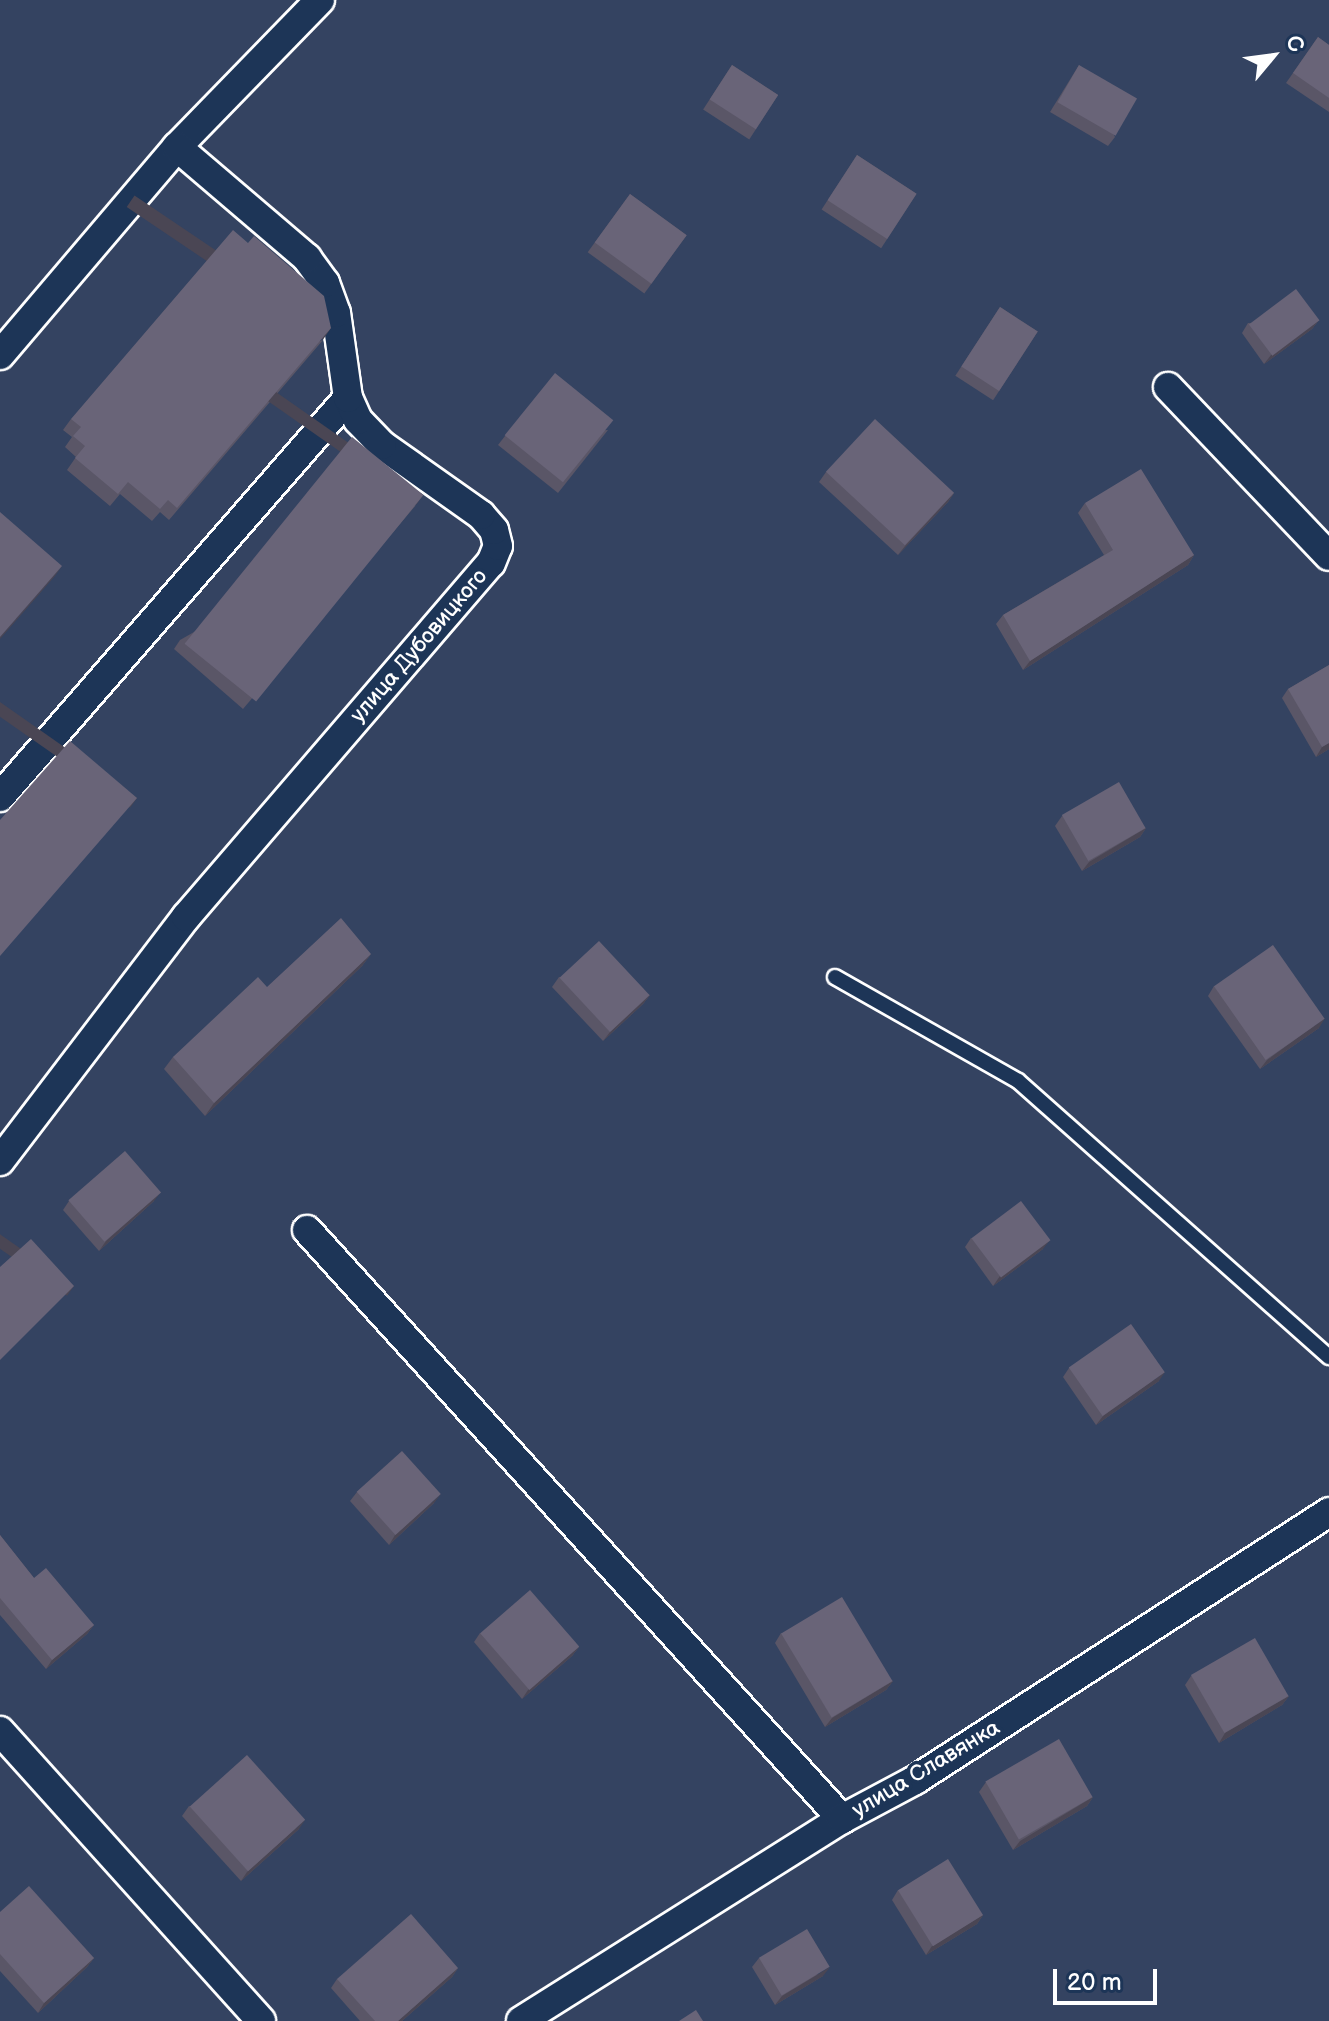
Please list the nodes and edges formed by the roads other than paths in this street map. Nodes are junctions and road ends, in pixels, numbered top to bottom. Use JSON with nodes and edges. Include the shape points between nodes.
{"nodes":[{"id":1,"x":320,"y":0,"type":"edge"},
{"id":2,"x":177,"y":147,"type":"junction"},
{"id":3,"x":0,"y":355,"type":"edge"},
{"id":4,"x":1168,"y":387,"type":"dead end"},
{"id":5,"x":348,"y":398,"type":"junction"},
{"id":6,"x":1329,"y":556,"type":"edge"},
{"id":7,"x":0,"y":797,"type":"edge"},
{"id":8,"x":835,"y":977,"type":"dead end"},
{"id":9,"x":0,"y":1161,"type":"edge"},
{"id":10,"x":307,"y":1230,"type":"dead end"},
{"id":11,"x":1329,"y":1357,"type":"edge"},
{"id":12,"x":1329,"y":1512,"type":"edge"},
{"id":13,"x":0,"y":1731,"type":"edge"},
{"id":14,"x":842,"y":1819,"type":"junction"},
{"id":15,"x":261,"y":2021,"type":"edge"},
{"id":16,"x":521,"y":2021,"type":"edge"}],
"edges":[{"from":1,"to":2,"type":"street"},
{"from":2,"to":3,"type":"street"},
{"from":2,"to":5,"type":"street","name":"улица Дубовицкого","via":[[307,258],[325,283],[336,313]]},
{"from":4,"to":6,"type":"street"},
{"from":5,"to":7,"type":"street"},
{"from":5,"to":9,"type":"street","name":"улица Дубовицкого","via":[[358,420],[382,445],[481,515],[494,530],[498,546],[491,563],[186,917]]},
{"from":8,"to":11,"type":"lane","via":[[1018,1081]]},
{"from":10,"to":14,"type":"street"},
{"from":12,"to":14,"type":"street","name":"улица Славянка","via":[[915,1780]]},
{"from":13,"to":15,"type":"street"},
{"from":14,"to":16,"type":"street","name":"улица Славянка"}]}
